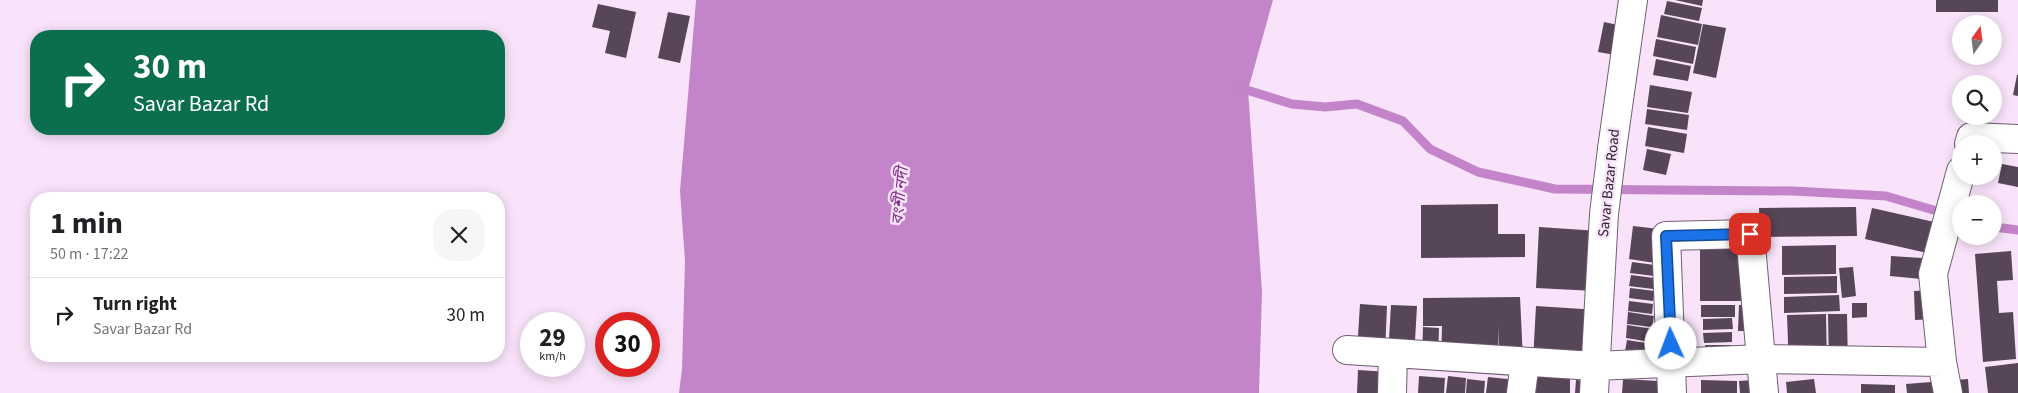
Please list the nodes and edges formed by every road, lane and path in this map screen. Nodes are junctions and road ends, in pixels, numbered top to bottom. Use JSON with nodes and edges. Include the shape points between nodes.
{"nodes":[{"id":1,"x":1633,"y":0,"type":"edge"},
{"id":2,"x":2002,"y":139,"type":"edge"},
{"id":3,"x":2018,"y":139,"type":"edge"},
{"id":4,"x":1957,"y":185,"type":"edge"},
{"id":5,"x":1347,"y":350,"type":"dead end"},
{"id":6,"x":1393,"y":353,"type":"junction"},
{"id":7,"x":1762,"y":359,"type":"junction"},
{"id":8,"x":1526,"y":362,"type":"junction"},
{"id":9,"x":1671,"y":362,"type":"junction"},
{"id":10,"x":1942,"y":362,"type":"junction"},
{"id":11,"x":1594,"y":366,"type":"junction"},
{"id":12,"x":1392,"y":393,"type":"edge"},
{"id":13,"x":1521,"y":393,"type":"edge"},
{"id":14,"x":1594,"y":393,"type":"edge"},
{"id":15,"x":1672,"y":393,"type":"edge"},
{"id":16,"x":1764,"y":393,"type":"edge"},
{"id":17,"x":1948,"y":393,"type":"edge"}],
"edges":[{"from":1,"to":11,"type":"street","name":"Savar Bazar Road","via":[[1604,214]]},
{"from":2,"to":3,"type":"street"},
{"from":4,"to":10,"type":"street","via":[[1933,274]]},
{"from":5,"to":6,"type":"street"},
{"from":6,"to":8,"type":"street"},
{"from":6,"to":12,"type":"street"},
{"from":7,"to":9,"type":"street"},
{"from":7,"to":9,"type":"street","via":[[1750,234],[1666,236]]},
{"from":7,"to":10,"type":"street"},
{"from":7,"to":16,"type":"street"},
{"from":8,"to":11,"type":"street"},
{"from":8,"to":13,"type":"street"},
{"from":9,"to":11,"type":"street"},
{"from":9,"to":15,"type":"street"},
{"from":10,"to":17,"type":"street"},
{"from":11,"to":14,"type":"street","name":"Savar Bazar Road"}]}
